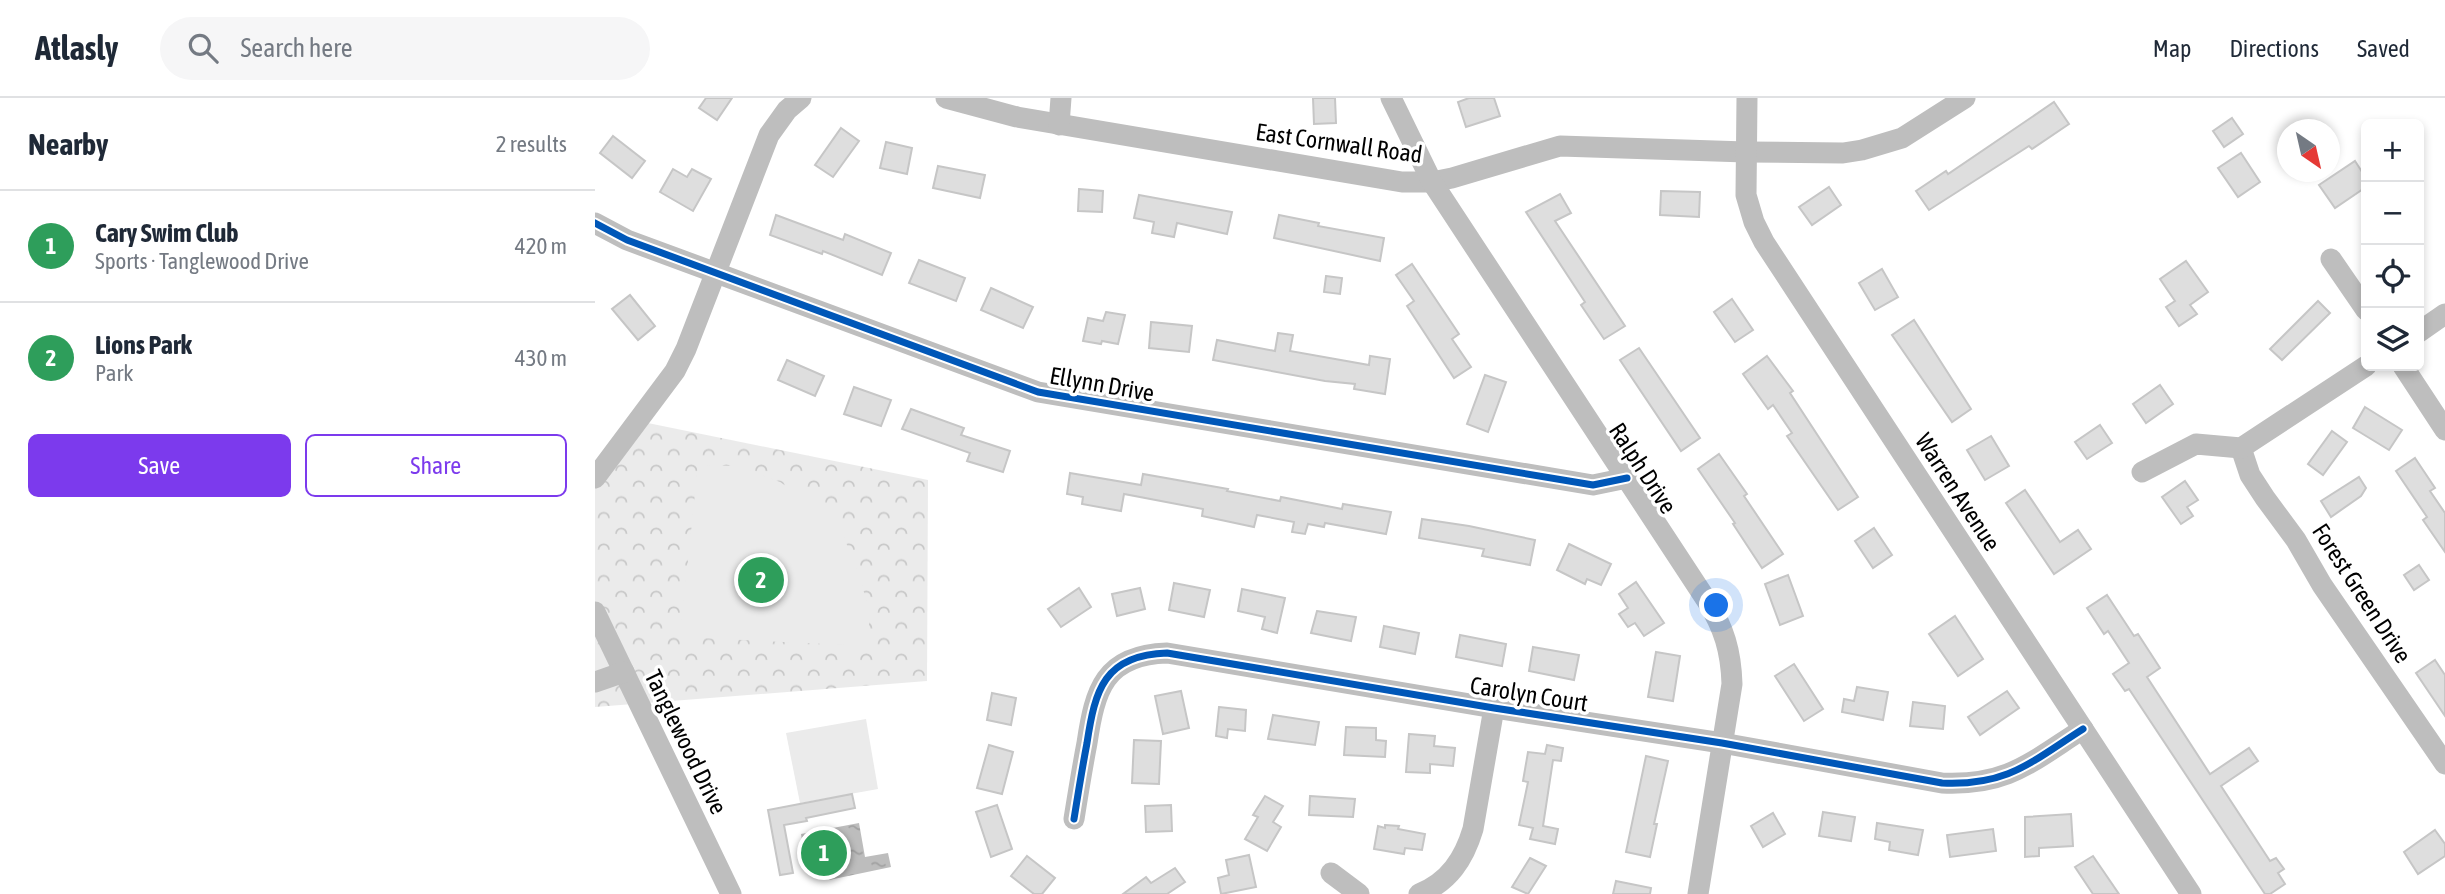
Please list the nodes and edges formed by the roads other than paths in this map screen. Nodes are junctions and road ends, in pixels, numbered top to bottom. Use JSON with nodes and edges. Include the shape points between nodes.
{"nodes":[{"id":1,"x":801,"y":98,"type":"edge"},
{"id":2,"x":946,"y":98,"type":"edge"},
{"id":3,"x":1061,"y":98,"type":"edge"},
{"id":4,"x":1391,"y":98,"type":"edge"},
{"id":5,"x":1747,"y":98,"type":"edge"},
{"id":6,"x":1965,"y":98,"type":"edge"},
{"id":7,"x":1059,"y":125,"type":"junction"},
{"id":8,"x":1746,"y":152,"type":"junction"},
{"id":9,"x":1432,"y":182,"type":"junction"},
{"id":10,"x":595,"y":223,"type":"edge"},
{"id":11,"x":2331,"y":259,"type":"dead end"},
{"id":12,"x":715,"y":271,"type":"junction"},
{"id":13,"x":2365,"y":308,"type":"edge"},
{"id":14,"x":2445,"y":314,"type":"edge"},
{"id":15,"x":2424,"y":328,"type":"edge"},
{"id":16,"x":2361,"y":369,"type":"edge"},
{"id":17,"x":2406,"y":371,"type":"edge"},
{"id":18,"x":2445,"y":430,"type":"edge"},
{"id":19,"x":2241,"y":448,"type":"junction"},
{"id":20,"x":2141,"y":472,"type":"dead end"},
{"id":21,"x":595,"y":478,"type":"edge"},
{"id":22,"x":1627,"y":478,"type":"junction"},
{"id":23,"x":595,"y":612,"type":"edge"},
{"id":24,"x":624,"y":672,"type":"junction"},
{"id":25,"x":595,"y":682,"type":"edge"},
{"id":26,"x":1493,"y":708,"type":"junction"},
{"id":27,"x":2083,"y":729,"type":"junction"},
{"id":28,"x":1722,"y":743,"type":"junction"},
{"id":29,"x":2445,"y":764,"type":"edge"},
{"id":30,"x":1074,"y":820,"type":"dead end"},
{"id":31,"x":1331,"y":873,"type":"dead end"},
{"id":32,"x":730,"y":894,"type":"edge"},
{"id":33,"x":1359,"y":894,"type":"edge"},
{"id":34,"x":1419,"y":894,"type":"edge"},
{"id":35,"x":1698,"y":894,"type":"edge"},
{"id":36,"x":2191,"y":894,"type":"edge"}],
"edges":[{"from":1,"to":12,"type":"street","via":[[769,135]]},
{"from":2,"to":7,"type":"street","name":"East Cornwall Road"},
{"from":3,"to":7,"type":"street"},
{"from":4,"to":9,"type":"street","name":"Ralph Drive"},
{"from":5,"to":8,"type":"street","name":"Warren Avenue"},
{"from":6,"to":8,"type":"street","name":"East Cornwall Road","via":[[1915,131],[1874,148],[1843,153]]},
{"from":7,"to":9,"type":"street","name":"East Cornwall Road","via":[[1402,182]]},
{"from":8,"to":9,"type":"street","name":"East Cornwall Road","via":[[1560,146]]},
{"from":8,"to":27,"type":"street","name":"Warren Avenue","via":[[1749,209],[1764,242]]},
{"from":9,"to":22,"type":"street","name":"Ralph Drive"},
{"from":10,"to":12,"type":"street","name":"Ellynn Drive","via":[[627,240]]},
{"from":11,"to":13,"type":"street"},
{"from":12,"to":21,"type":"street","via":[[675,370]]},
{"from":12,"to":22,"type":"street","name":"Ellynn Drive","via":[[1038,392],[1593,485]]},
{"from":14,"to":15,"type":"street"},
{"from":16,"to":19,"type":"street"},
{"from":17,"to":18,"type":"street"},
{"from":19,"to":20,"type":"street","via":[[2196,444]]},
{"from":19,"to":29,"type":"street","name":"Forest Green Drive","via":[[2250,475]]},
{"from":22,"to":28,"type":"street","name":"Ralph Drive","via":[[1725,633],[1732,684]]},
{"from":23,"to":24,"type":"street","name":"Tanglewood Drive"},
{"from":24,"to":25,"type":"street"},
{"from":24,"to":32,"type":"street","name":"Tanglewood Drive"},
{"from":26,"to":28,"type":"street","name":"Carolyn Court"},
{"from":26,"to":30,"type":"street","name":"Carolyn Court","via":[[1167,653],[1138,656],[1112,671],[1096,695]]},
{"from":26,"to":34,"type":"street","via":[[1468,848],[1451,873]]},
{"from":27,"to":28,"type":"street","name":"Carolyn Court","via":[[2018,770],[1965,784]]},
{"from":27,"to":36,"type":"street","name":"Warren Avenue"},
{"from":28,"to":35,"type":"street","name":"Ralph Drive"},
{"from":31,"to":33,"type":"street"}]}
